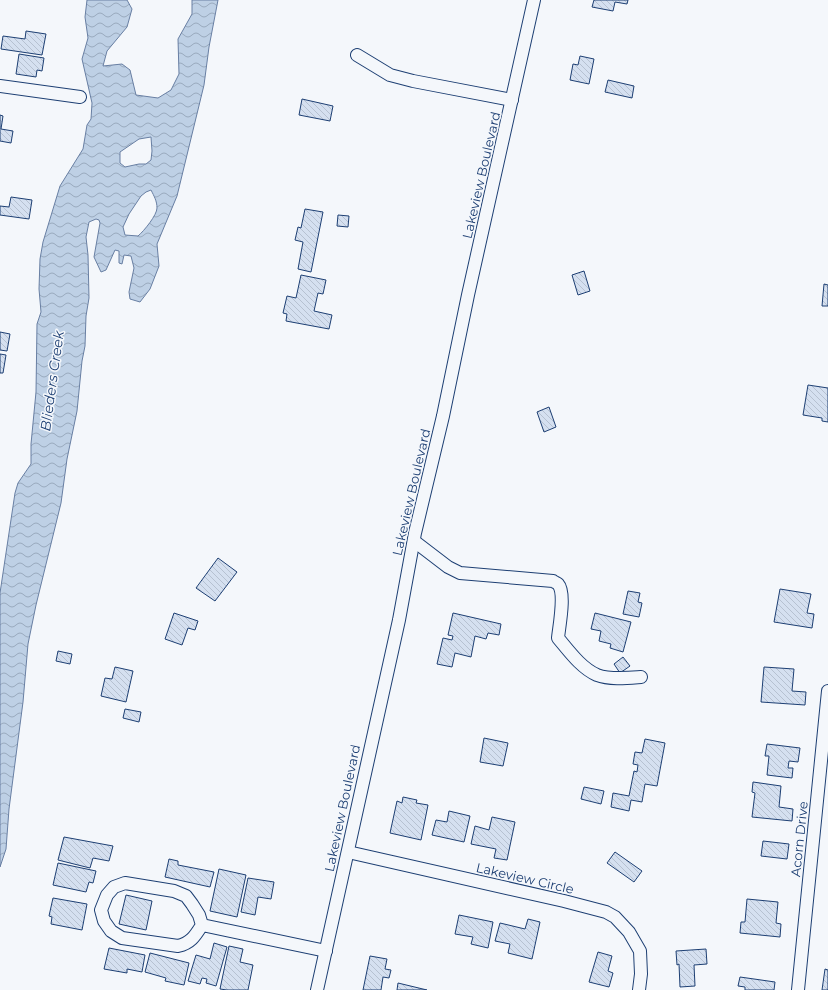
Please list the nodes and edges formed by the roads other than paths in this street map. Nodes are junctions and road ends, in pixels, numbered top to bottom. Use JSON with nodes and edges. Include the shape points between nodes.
{"nodes":[{"id":1,"x":534,"y":0,"type":"edge"},
{"id":2,"x":357,"y":55,"type":"dead end"},
{"id":3,"x":0,"y":86,"type":"edge"},
{"id":4,"x":80,"y":97,"type":"dead end"},
{"id":5,"x":512,"y":100,"type":"junction"},
{"id":6,"x":414,"y":541,"type":"junction"},
{"id":7,"x":641,"y":677,"type":"dead end"},
{"id":8,"x":828,"y":691,"type":"edge"},
{"id":9,"x":825,"y":758,"type":"edge"},
{"id":10,"x":348,"y":852,"type":"junction"},
{"id":11,"x":202,"y":925,"type":"junction"},
{"id":12,"x":326,"y":951,"type":"junction"},
{"id":13,"x":317,"y":990,"type":"edge"},
{"id":14,"x":639,"y":990,"type":"edge"},
{"id":15,"x":798,"y":990,"type":"edge"}],
"edges":[{"from":1,"to":5,"type":"street","name":"Lakeview Boulevard"},
{"from":2,"to":5,"type":"street","via":[[390,75]]},
{"from":3,"to":4,"type":"street"},
{"from":5,"to":6,"type":"street","name":"Lakeview Boulevard"},
{"from":6,"to":7,"type":"street","via":[[460,573],[553,581],[561,589],[558,638],[574,656],[597,675],[622,679]]},
{"from":6,"to":10,"type":"street","name":"Lakeview Boulevard"},
{"from":8,"to":9,"type":"street","name":"Acorn Drive"},
{"from":9,"to":15,"type":"street","name":"Acorn Drive"},
{"from":10,"to":12,"type":"street","name":"Lakeview Boulevard"},
{"from":10,"to":14,"type":"street","name":"Lakeview Circle","via":[[606,912],[615,917],[629,932],[640,952]]},
{"from":11,"to":11,"type":"street","via":[[199,915],[186,896],[174,891],[125,883],[114,887],[107,895],[101,910],[104,921],[111,931],[122,938],[178,946],[194,939]]},
{"from":11,"to":12,"type":"street"},
{"from":12,"to":13,"type":"street","name":"Lakeview Boulevard"}]}
